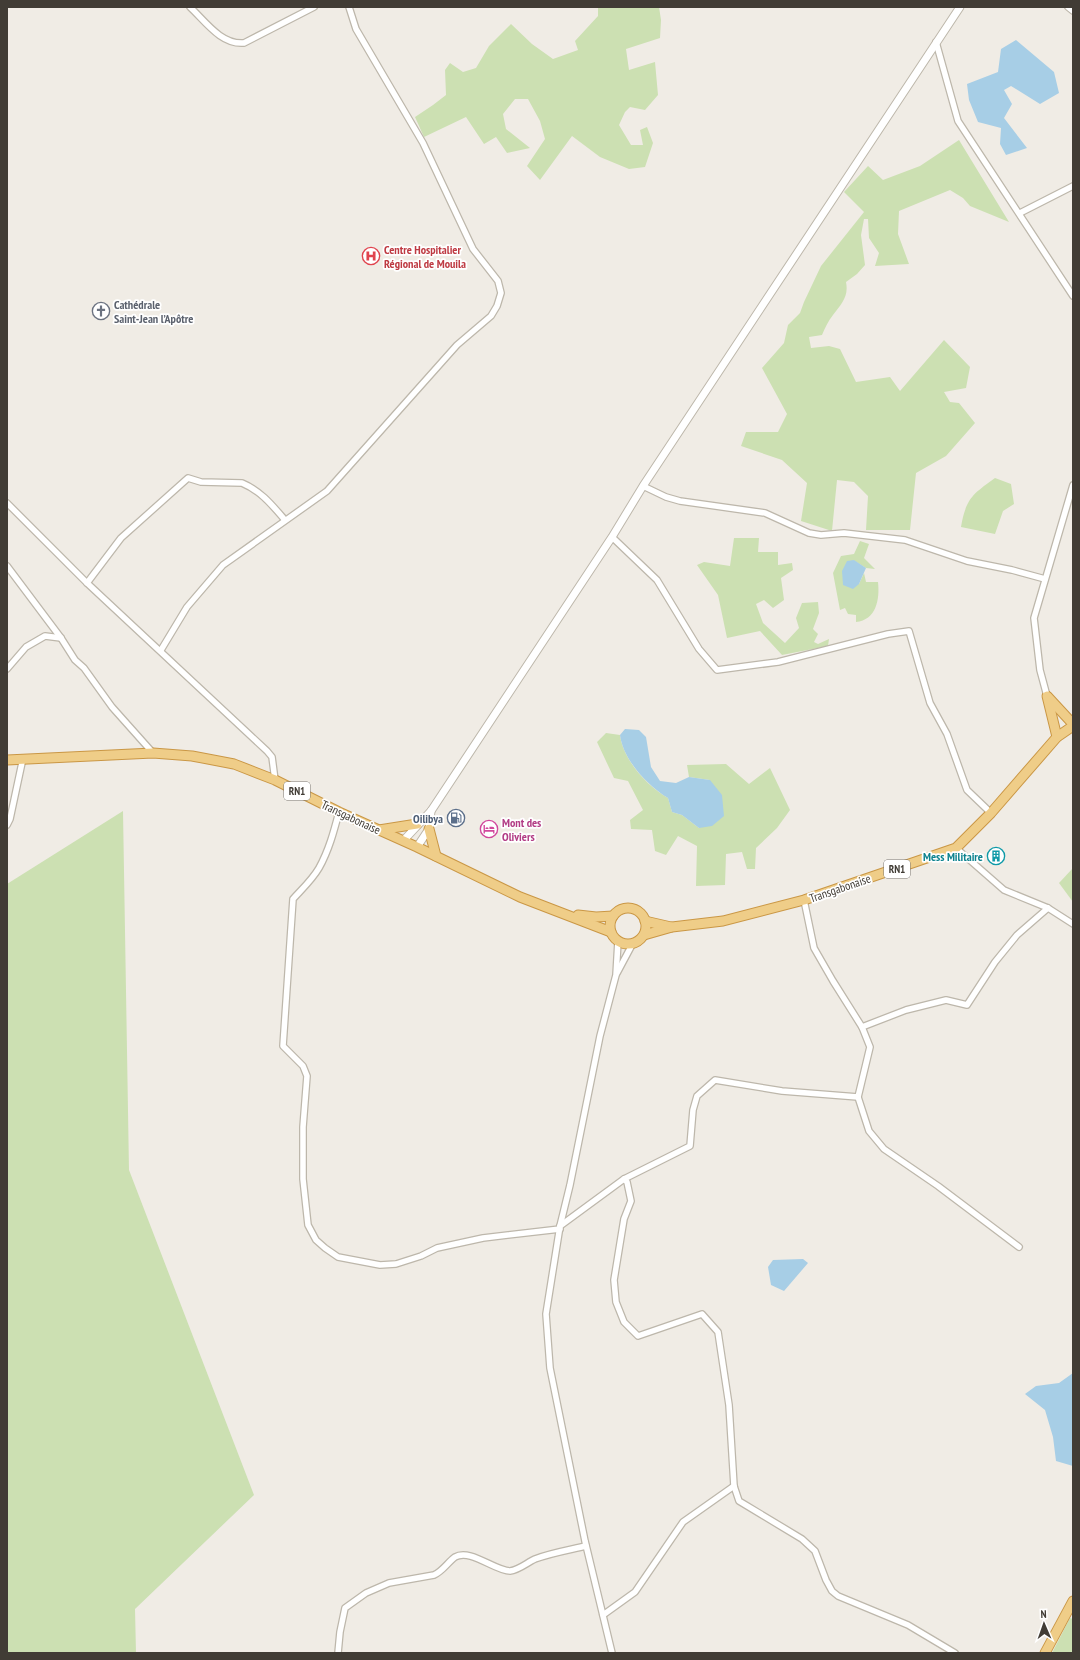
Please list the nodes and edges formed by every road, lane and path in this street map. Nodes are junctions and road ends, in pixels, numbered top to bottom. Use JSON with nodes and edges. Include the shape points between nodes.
{"nodes":[{"id":1,"x":190,"y":7,"type":"edge"},
{"id":2,"x":314,"y":7,"type":"edge"},
{"id":3,"x":349,"y":7,"type":"edge"},
{"id":4,"x":960,"y":7,"type":"edge"},
{"id":5,"x":1068,"y":7,"type":"edge"},
{"id":6,"x":1073,"y":11,"type":"edge"},
{"id":7,"x":936,"y":42,"type":"junction"},
{"id":8,"x":1073,"y":186,"type":"edge"},
{"id":9,"x":1020,"y":213,"type":"junction"},
{"id":10,"x":1073,"y":296,"type":"edge"},
{"id":11,"x":1073,"y":484,"type":"edge"},
{"id":12,"x":643,"y":486,"type":"junction"},
{"id":13,"x":7,"y":503,"type":"edge"},
{"id":14,"x":1066,"y":505,"type":"junction"},
{"id":15,"x":1073,"y":506,"type":"edge"},
{"id":16,"x":285,"y":520,"type":"junction"},
{"id":17,"x":612,"y":537,"type":"junction"},
{"id":18,"x":7,"y":566,"type":"edge"},
{"id":19,"x":1045,"y":579,"type":"junction"},
{"id":20,"x":87,"y":583,"type":"junction"},
{"id":21,"x":61,"y":638,"type":"junction"},
{"id":22,"x":161,"y":650,"type":"junction"},
{"id":23,"x":7,"y":669,"type":"edge"},
{"id":24,"x":1047,"y":696,"type":"junction"},
{"id":25,"x":1073,"y":725,"type":"edge"},
{"id":26,"x":1058,"y":737,"type":"junction"},
{"id":27,"x":153,"y":754,"type":"junction"},
{"id":28,"x":23,"y":758,"type":"junction"},
{"id":29,"x":7,"y":760,"type":"edge"},
{"id":30,"x":275,"y":780,"type":"junction"},
{"id":31,"x":431,"y":810,"type":"junction"},
{"id":32,"x":339,"y":812,"type":"junction"},
{"id":33,"x":991,"y":813,"type":"junction"},
{"id":34,"x":417,"y":824,"type":"junction"},
{"id":35,"x":7,"y":825,"type":"edge"},
{"id":36,"x":429,"y":829,"type":"junction"},
{"id":37,"x":380,"y":830,"type":"junction"},
{"id":38,"x":403,"y":841,"type":"junction"},
{"id":39,"x":418,"y":847,"type":"junction"},
{"id":40,"x":956,"y":848,"type":"junction"},
{"id":41,"x":436,"y":856,"type":"junction"},
{"id":42,"x":804,"y":900,"type":"junction"},
{"id":43,"x":1048,"y":908,"type":"junction"},
{"id":44,"x":566,"y":914,"type":"junction"},
{"id":45,"x":613,"y":916,"type":"junction"},
{"id":46,"x":645,"y":920,"type":"junction"},
{"id":47,"x":1073,"y":924,"type":"edge"},
{"id":48,"x":672,"y":927,"type":"junction"},
{"id":49,"x":611,"y":932,"type":"junction"},
{"id":50,"x":644,"y":935,"type":"junction"},
{"id":51,"x":618,"y":941,"type":"junction"},
{"id":52,"x":633,"y":943,"type":"junction"},
{"id":53,"x":616,"y":975,"type":"junction"},
{"id":54,"x":862,"y":1027,"type":"junction"},
{"id":55,"x":858,"y":1097,"type":"junction"},
{"id":56,"x":624,"y":1179,"type":"junction"},
{"id":57,"x":560,"y":1227,"type":"junction"},
{"id":58,"x":1019,"y":1247,"type":"dead end"},
{"id":59,"x":734,"y":1486,"type":"junction"},
{"id":60,"x":586,"y":1546,"type":"junction"},
{"id":61,"x":1073,"y":1601,"type":"edge"},
{"id":62,"x":1070,"y":1613,"type":"edge"},
{"id":63,"x":602,"y":1615,"type":"junction"},
{"id":64,"x":338,"y":1653,"type":"edge"},
{"id":65,"x":612,"y":1653,"type":"edge"},
{"id":66,"x":955,"y":1653,"type":"edge"},
{"id":67,"x":1045,"y":1653,"type":"edge"}],
"edges":[{"from":1,"to":2,"type":"street","via":[[224,39],[244,43]]},
{"from":3,"to":16,"type":"street","via":[[356,29],[422,143],[473,249],[498,281],[501,293],[491,316],[457,345],[327,491]]},
{"from":4,"to":7,"type":"street"},
{"from":5,"to":6,"type":"street"},
{"from":7,"to":9,"type":"street","via":[[958,121]]},
{"from":7,"to":12,"type":"street"},
{"from":8,"to":9,"type":"street"},
{"from":9,"to":10,"type":"street"},
{"from":11,"to":14,"type":"street"},
{"from":12,"to":17,"type":"street"},
{"from":12,"to":19,"type":"street","via":[[680,501],[766,513],[809,533],[844,533],[906,540],[967,561]]},
{"from":13,"to":20,"type":"street"},
{"from":14,"to":15,"type":"street"},
{"from":14,"to":19,"type":"street"},
{"from":16,"to":20,"type":"street","via":[[266,497],[248,485],[201,482],[188,478],[121,538]]},
{"from":16,"to":22,"type":"street","via":[[223,565],[187,607]]},
{"from":17,"to":31,"type":"street"},
{"from":17,"to":33,"type":"street","via":[[657,580],[699,649],[717,670],[778,662],[909,631],[930,703],[947,734],[967,790]]},
{"from":18,"to":21,"type":"street"},
{"from":19,"to":24,"type":"street","via":[[1034,618],[1040,670]]},
{"from":20,"to":22,"type":"street"},
{"from":21,"to":23,"type":"street","via":[[45,636],[26,647]]},
{"from":21,"to":27,"type":"street","via":[[112,708]]},
{"from":22,"to":30,"type":"street","via":[[267,751],[272,757]]},
{"from":24,"to":25,"type":"highway"},
{"from":24,"to":26,"type":"highway"},
{"from":25,"to":26,"type":"highway","name":"Transgabonaise","number":"RN1"},
{"from":26,"to":33,"type":"highway","name":"Transgabonaise","number":"RN1"},
{"from":27,"to":28,"type":"highway","name":"Transgabonaise","number":"RN1"},
{"from":27,"to":30,"type":"highway","name":"Transgabonaise","number":"RN1","via":[[192,756],[234,764]]},
{"from":28,"to":29,"type":"highway","name":"Transgabonaise","number":"RN1"},
{"from":28,"to":35,"type":"street"},
{"from":30,"to":32,"type":"highway","name":"Transgabonaise","number":"RN1"},
{"from":31,"to":34,"type":"street"},
{"from":31,"to":36,"type":"street"},
{"from":32,"to":37,"type":"highway","name":"Transgabonaise","number":"RN1"},
{"from":32,"to":57,"type":"street","via":[[319,868],[293,899],[283,1046],[303,1066],[307,1076],[303,1127],[303,1180],[308,1225],[316,1240],[338,1257],[380,1265],[396,1264],[437,1248],[483,1238]]},
{"from":33,"to":40,"type":"highway","name":"Transgabonaise","number":"RN1"},
{"from":34,"to":37,"type":"highway"},
{"from":34,"to":38,"type":"street"},
{"from":36,"to":39,"type":"street"},
{"from":36,"to":41,"type":"highway"},
{"from":37,"to":38,"type":"highway","name":"Transgabonaise","number":"RN1"},
{"from":38,"to":39,"type":"highway","name":"Transgabonaise","number":"RN1"},
{"from":39,"to":41,"type":"highway","name":"Transgabonaise","number":"RN1"},
{"from":40,"to":42,"type":"highway","name":"Transgabonaise","number":"RN1"},
{"from":40,"to":43,"type":"street","via":[[1004,890]]},
{"from":41,"to":44,"type":"highway","name":"Transgabonaise","number":"RN1","via":[[520,897]]},
{"from":42,"to":48,"type":"highway","name":"Transgabonaise","number":"RN1","via":[[723,921]]},
{"from":42,"to":54,"type":"street","via":[[814,948]]},
{"from":43,"to":47,"type":"street"},
{"from":43,"to":54,"type":"street","via":[[1017,935],[995,962],[967,1005],[946,1000],[906,1010]]},
{"from":44,"to":45,"type":"highway","name":"Transgabonaise","number":"RN1","via":[[596,918]]},
{"from":44,"to":49,"type":"highway","name":"Transgabonaise","number":"RN1"},
{"from":45,"to":46,"type":"highway","via":[[626,908],[634,909]]},
{"from":45,"to":49,"type":"highway"},
{"from":46,"to":48,"type":"highway","name":"Transgabonaise","number":"RN1"},
{"from":46,"to":50,"type":"highway"},
{"from":48,"to":50,"type":"highway","name":"Transgabonaise","number":"RN1"},
{"from":49,"to":51,"type":"highway"},
{"from":50,"to":52,"type":"highway"},
{"from":51,"to":52,"type":"highway"},
{"from":51,"to":53,"type":"street"},
{"from":52,"to":53,"type":"street"},
{"from":53,"to":57,"type":"street","via":[[600,1036]]},
{"from":54,"to":55,"type":"street","via":[[870,1047]]},
{"from":55,"to":56,"type":"street","via":[[782,1091],[715,1080],[697,1096],[693,1110],[690,1146]]},
{"from":55,"to":58,"type":"street","via":[[869,1131],[884,1149]]},
{"from":56,"to":57,"type":"street"},
{"from":56,"to":59,"type":"street","via":[[631,1201],[624,1219],[614,1280],[616,1302],[624,1322],[638,1336],[702,1314],[718,1332],[729,1405]]},
{"from":57,"to":60,"type":"street","via":[[546,1314],[550,1368]]},
{"from":59,"to":63,"type":"street","via":[[683,1522],[635,1592]]},
{"from":59,"to":66,"type":"street","via":[[739,1501],[802,1539],[815,1551],[826,1580],[838,1596],[908,1624]]},
{"from":60,"to":63,"type":"street"},
{"from":60,"to":64,"type":"street","via":[[535,1559],[512,1571],[461,1555],[434,1575],[389,1583],[372,1590],[345,1608]]},
{"from":61,"to":62,"type":"highway"},
{"from":62,"to":67,"type":"highway"},
{"from":63,"to":65,"type":"street"}]}
